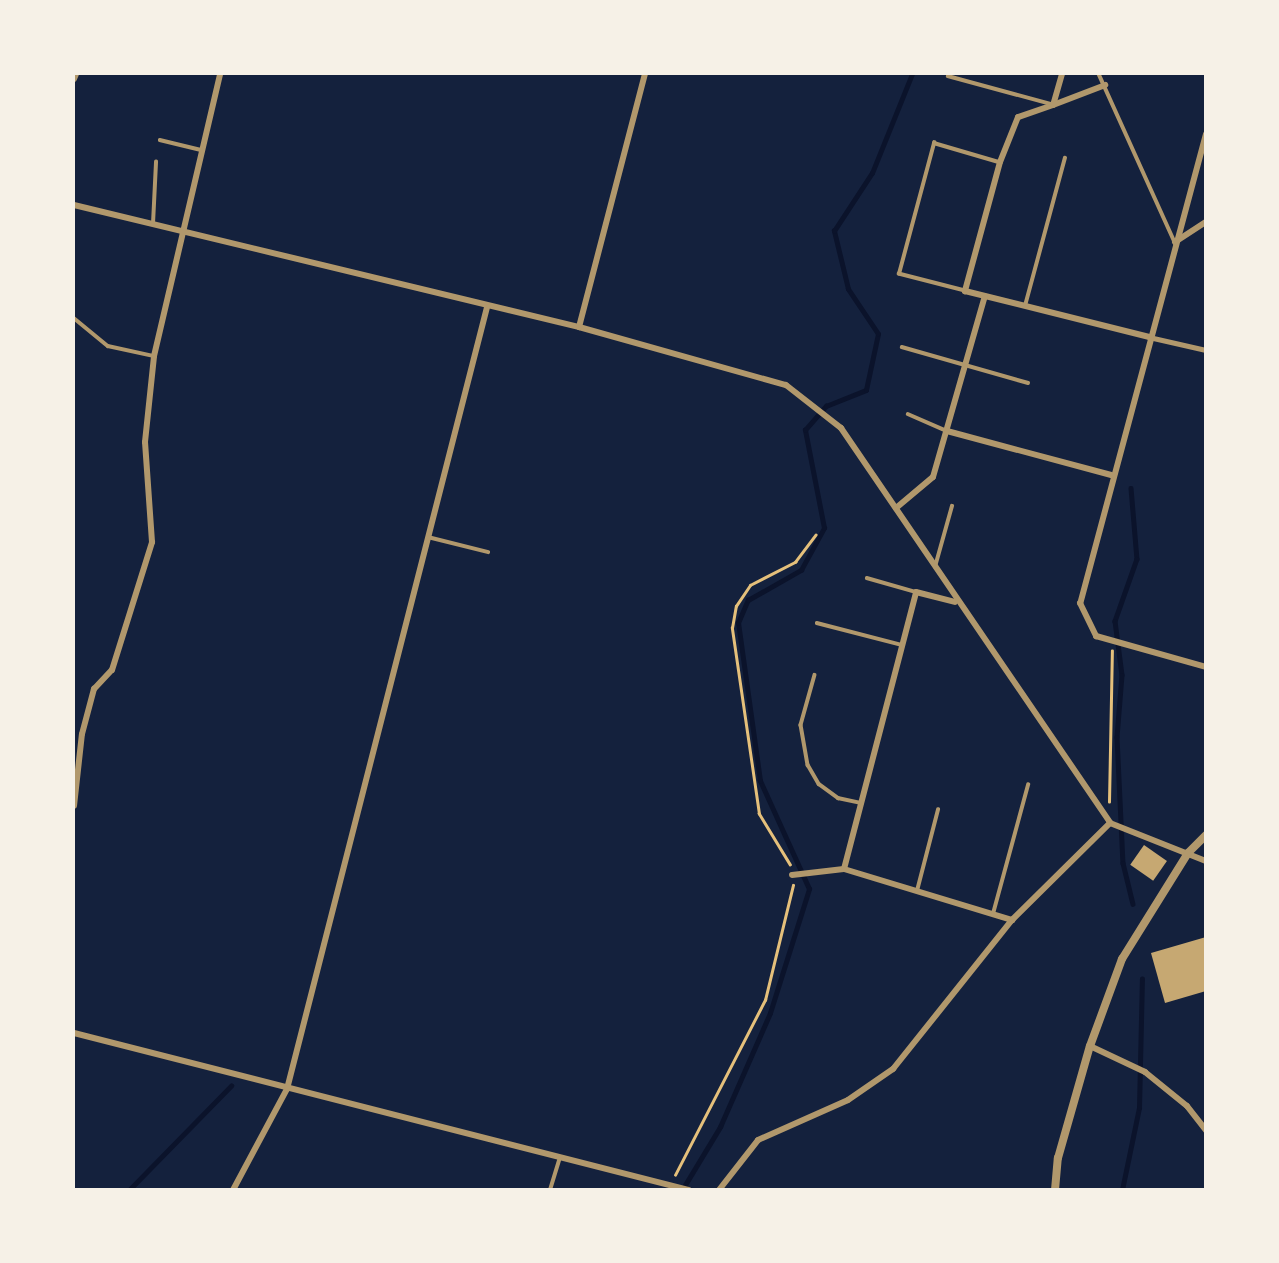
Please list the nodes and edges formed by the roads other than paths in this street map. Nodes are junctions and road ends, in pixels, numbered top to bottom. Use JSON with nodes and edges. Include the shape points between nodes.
{"nodes":[{"id":1,"x":76,"y":74,"type":"edge"},
{"id":2,"x":220,"y":74,"type":"edge"},
{"id":3,"x":645,"y":74,"type":"edge"},
{"id":4,"x":1062,"y":74,"type":"edge"},
{"id":5,"x":1100,"y":74,"type":"edge"},
{"id":6,"x":947,"y":76,"type":"dead end"},
{"id":7,"x":74,"y":79,"type":"edge"},
{"id":8,"x":1105,"y":85,"type":"junction"},
{"id":9,"x":1053,"y":105,"type":"junction"},
{"id":10,"x":1206,"y":134,"type":"edge"},
{"id":11,"x":160,"y":140,"type":"dead end"},
{"id":12,"x":201,"y":150,"type":"junction"},
{"id":13,"x":1065,"y":158,"type":"dead end"},
{"id":14,"x":156,"y":162,"type":"dead end"},
{"id":15,"x":1000,"y":162,"type":"junction"},
{"id":16,"x":74,"y":205,"type":"edge"},
{"id":17,"x":1206,"y":222,"type":"edge"},
{"id":18,"x":152,"y":224,"type":"junction"},
{"id":19,"x":182,"y":229,"type":"junction"},
{"id":20,"x":1175,"y":242,"type":"junction"},
{"id":21,"x":965,"y":291,"type":"junction"},
{"id":22,"x":985,"y":296,"type":"junction"},
{"id":23,"x":1025,"y":306,"type":"junction"},
{"id":24,"x":488,"y":307,"type":"junction"},
{"id":25,"x":74,"y":318,"type":"edge"},
{"id":26,"x":579,"y":327,"type":"junction"},
{"id":27,"x":1149,"y":337,"type":"junction"},
{"id":28,"x":902,"y":347,"type":"dead end"},
{"id":29,"x":1206,"y":350,"type":"edge"},
{"id":30,"x":154,"y":356,"type":"junction"},
{"id":31,"x":965,"y":366,"type":"junction"},
{"id":32,"x":1028,"y":383,"type":"dead end"},
{"id":33,"x":908,"y":414,"type":"dead end"},
{"id":34,"x":947,"y":431,"type":"junction"},
{"id":35,"x":1111,"y":475,"type":"junction"},
{"id":36,"x":952,"y":506,"type":"dead end"},
{"id":37,"x":896,"y":508,"type":"junction"},
{"id":38,"x":428,"y":537,"type":"junction"},
{"id":39,"x":488,"y":552,"type":"dead end"},
{"id":40,"x":935,"y":569,"type":"junction"},
{"id":41,"x":867,"y":578,"type":"dead end"},
{"id":42,"x":916,"y":592,"type":"junction"},
{"id":43,"x":955,"y":602,"type":"junction"},
{"id":44,"x":817,"y":623,"type":"dead end"},
{"id":45,"x":902,"y":645,"type":"junction"},
{"id":46,"x":1205,"y":663,"type":"edge"},
{"id":47,"x":815,"y":675,"type":"dead end"},
{"id":48,"x":1028,"y":785,"type":"dead end"},
{"id":49,"x":861,"y":803,"type":"junction"},
{"id":50,"x":74,"y":806,"type":"edge"},
{"id":51,"x":938,"y":810,"type":"dead end"},
{"id":52,"x":1113,"y":824,"type":"junction"},
{"id":53,"x":1206,"y":835,"type":"edge"},
{"id":54,"x":1188,"y":853,"type":"junction"},
{"id":55,"x":1206,"y":861,"type":"edge"},
{"id":56,"x":844,"y":869,"type":"junction"},
{"id":57,"x":794,"y":875,"type":"road end"},
{"id":58,"x":917,"y":891,"type":"junction"},
{"id":59,"x":993,"y":914,"type":"junction"},
{"id":60,"x":1012,"y":920,"type":"junction"},
{"id":61,"x":74,"y":1033,"type":"edge"},
{"id":62,"x":1090,"y":1046,"type":"junction"},
{"id":63,"x":287,"y":1088,"type":"junction"},
{"id":64,"x":1206,"y":1130,"type":"edge"},
{"id":65,"x":561,"y":1156,"type":"junction"},
{"id":66,"x":233,"y":1189,"type":"edge"},
{"id":67,"x":550,"y":1189,"type":"edge"},
{"id":68,"x":689,"y":1189,"type":"edge"},
{"id":69,"x":719,"y":1189,"type":"edge"},
{"id":70,"x":1055,"y":1189,"type":"edge"}],
"edges":[{"from":1,"to":7,"type":"street"},
{"from":2,"to":12,"type":"street"},
{"from":3,"to":26,"type":"street"},
{"from":4,"to":9,"type":"street"},
{"from":5,"to":8,"type":"lane"},
{"from":6,"to":9,"type":"lane"},
{"from":8,"to":9,"type":"street"},
{"from":8,"to":20,"type":"lane"},
{"from":9,"to":15,"type":"street","via":[[1018,117]]},
{"from":10,"to":20,"type":"street"},
{"from":11,"to":12,"type":"lane"},
{"from":12,"to":19,"type":"street"},
{"from":13,"to":23,"type":"lane"},
{"from":14,"to":18,"type":"lane"},
{"from":15,"to":21,"type":"street"},
{"from":15,"to":21,"type":"lane","via":[[934,143],[900,274]]},
{"from":16,"to":18,"type":"street"},
{"from":17,"to":20,"type":"street"},
{"from":18,"to":19,"type":"street"},
{"from":19,"to":24,"type":"street"},
{"from":19,"to":30,"type":"street","via":[[174,285]]},
{"from":20,"to":27,"type":"street"},
{"from":21,"to":22,"type":"street"},
{"from":22,"to":23,"type":"street"},
{"from":22,"to":31,"type":"street"},
{"from":23,"to":27,"type":"street"},
{"from":24,"to":26,"type":"street"},
{"from":24,"to":38,"type":"street"},
{"from":25,"to":30,"type":"lane","via":[[108,346]]},
{"from":26,"to":37,"type":"street","via":[[786,384],[833,419]]},
{"from":27,"to":29,"type":"street"},
{"from":27,"to":35,"type":"street"},
{"from":28,"to":31,"type":"lane"},
{"from":30,"to":50,"type":"street","via":[[145,442],[152,542],[112,670],[94,689],[82,734]]},
{"from":31,"to":32,"type":"lane"},
{"from":31,"to":34,"type":"street"},
{"from":33,"to":34,"type":"lane"},
{"from":34,"to":35,"type":"street"},
{"from":34,"to":37,"type":"street","via":[[933,477]]},
{"from":35,"to":46,"type":"street","via":[[1080,603],[1096,636]]},
{"from":36,"to":40,"type":"lane"},
{"from":37,"to":40,"type":"street"},
{"from":38,"to":39,"type":"lane"},
{"from":38,"to":63,"type":"street"},
{"from":40,"to":43,"type":"street"},
{"from":41,"to":42,"type":"lane"},
{"from":42,"to":43,"type":"street"},
{"from":42,"to":45,"type":"street"},
{"from":43,"to":52,"type":"street"},
{"from":44,"to":45,"type":"lane"},
{"from":45,"to":49,"type":"street"},
{"from":47,"to":49,"type":"lane","via":[[801,724],[808,765],[819,785],[838,798]]},
{"from":48,"to":59,"type":"lane"},
{"from":49,"to":56,"type":"street"},
{"from":51,"to":58,"type":"lane"},
{"from":52,"to":54,"type":"street"},
{"from":52,"to":60,"type":"street"},
{"from":53,"to":54,"type":"street"},
{"from":54,"to":55,"type":"street"},
{"from":54,"to":62,"type":"street","via":[[1122,959]]},
{"from":56,"to":57,"type":"street"},
{"from":56,"to":58,"type":"street"},
{"from":58,"to":59,"type":"street"},
{"from":59,"to":60,"type":"street"},
{"from":60,"to":69,"type":"street","via":[[893,1069],[848,1100],[758,1140]]},
{"from":61,"to":63,"type":"street"},
{"from":62,"to":64,"type":"street","via":[[1145,1072],[1187,1106]]},
{"from":62,"to":70,"type":"street","via":[[1058,1158]]},
{"from":63,"to":65,"type":"street"},
{"from":63,"to":66,"type":"street"},
{"from":65,"to":67,"type":"lane"},
{"from":65,"to":68,"type":"street"}]}
